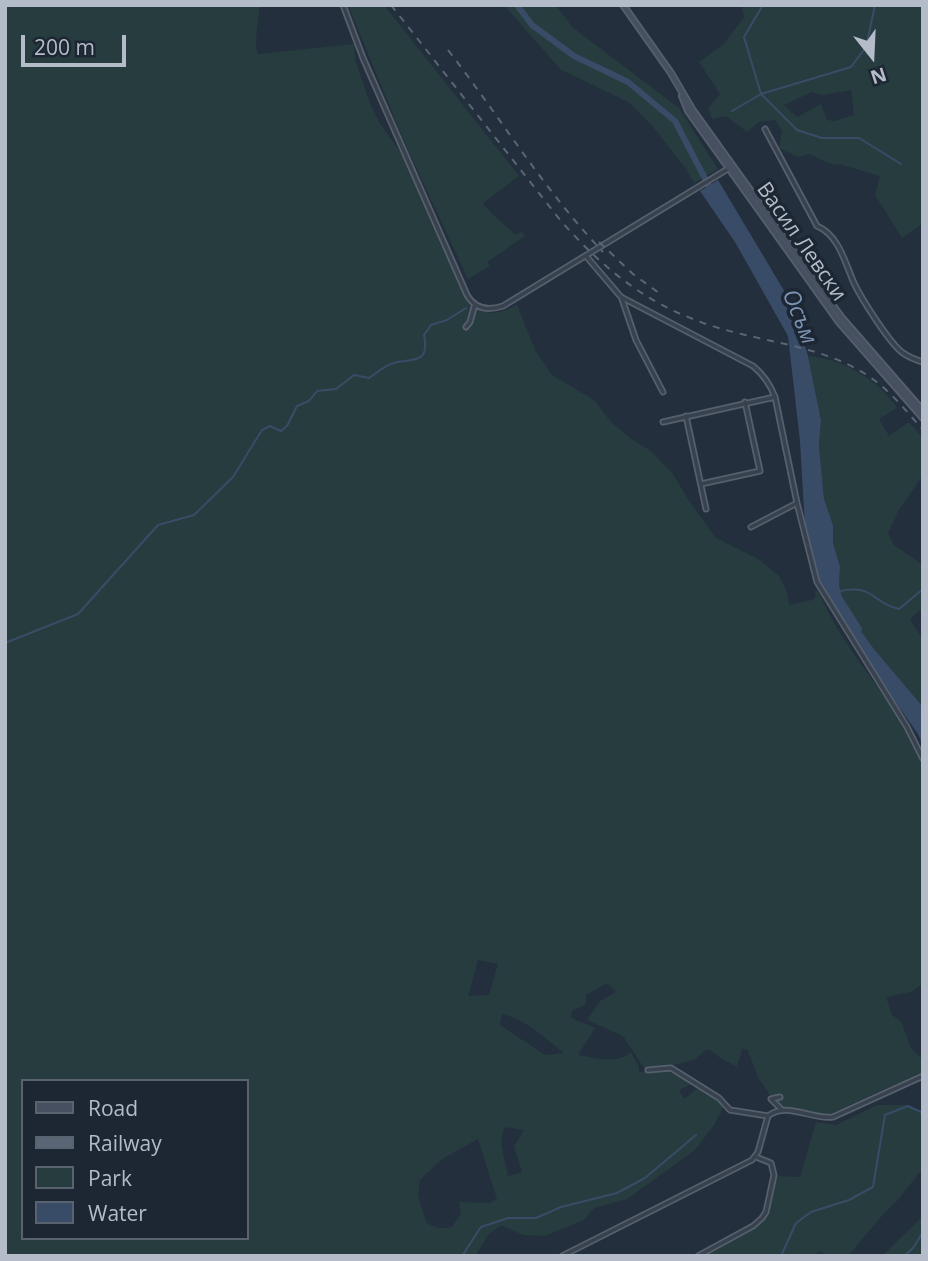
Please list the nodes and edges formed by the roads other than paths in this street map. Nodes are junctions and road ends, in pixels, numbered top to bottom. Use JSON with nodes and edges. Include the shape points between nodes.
{"nodes":[{"id":1,"x":343,"y":5,"type":"edge"},
{"id":2,"x":623,"y":5,"type":"edge"},
{"id":3,"x":765,"y":129,"type":"dead end"},
{"id":4,"x":731,"y":166,"type":"junction"},
{"id":5,"x":586,"y":256,"type":"junction"},
{"id":6,"x":621,"y":297,"type":"junction"},
{"id":7,"x":475,"y":304,"type":"junction"},
{"id":8,"x":466,"y":327,"type":"dead end"},
{"id":9,"x":923,"y":362,"type":"edge"},
{"id":10,"x":663,"y":392,"type":"dead end"},
{"id":11,"x":775,"y":397,"type":"junction"},
{"id":12,"x":745,"y":402,"type":"junction"},
{"id":13,"x":686,"y":416,"type":"junction"},
{"id":14,"x":923,"y":416,"type":"edge"},
{"id":15,"x":663,"y":422,"type":"dead end"},
{"id":16,"x":701,"y":484,"type":"junction"},
{"id":17,"x":797,"y":503,"type":"junction"},
{"id":18,"x":706,"y":509,"type":"dead end"},
{"id":19,"x":751,"y":527,"type":"dead end"},
{"id":20,"x":923,"y":759,"type":"edge"},
{"id":21,"x":648,"y":1070,"type":"dead end"},
{"id":22,"x":923,"y":1076,"type":"edge"},
{"id":23,"x":779,"y":1097,"type":"dead end"},
{"id":24,"x":781,"y":1110,"type":"junction"},
{"id":25,"x":768,"y":1116,"type":"junction"},
{"id":26,"x":756,"y":1157,"type":"junction"},
{"id":27,"x":562,"y":1256,"type":"edge"},
{"id":28,"x":698,"y":1256,"type":"edge"}],
"edges":[{"from":1,"to":7,"type":"street"},
{"from":2,"to":4,"type":"main road","name":"Васил Левски","via":[[671,74],[688,111]]},
{"from":3,"to":9,"type":"street","via":[[817,226],[828,230],[884,331],[902,353]]},
{"from":4,"to":5,"type":"street"},
{"from":4,"to":14,"type":"main road","name":"Васил Левски","via":[[842,318]]},
{"from":5,"to":6,"type":"street"},
{"from":5,"to":7,"type":"street","via":[[503,306],[486,309]]},
{"from":6,"to":10,"type":"street","via":[[636,340]]},
{"from":6,"to":11,"type":"street","via":[[753,366],[763,374]]},
{"from":7,"to":8,"type":"street"},
{"from":11,"to":12,"type":"street"},
{"from":11,"to":17,"type":"street"},
{"from":12,"to":13,"type":"street"},
{"from":12,"to":16,"type":"street","via":[[760,471]]},
{"from":13,"to":15,"type":"street"},
{"from":13,"to":16,"type":"street"},
{"from":16,"to":18,"type":"street"},
{"from":17,"to":19,"type":"street"},
{"from":17,"to":20,"type":"street","via":[[817,583]]},
{"from":21,"to":25,"type":"street","via":[[671,1068],[730,1110]]},
{"from":22,"to":24,"type":"street","via":[[833,1117]]},
{"from":23,"to":24,"type":"street","via":[[771,1099]]},
{"from":24,"to":25,"type":"street"},
{"from":25,"to":26,"type":"street"},
{"from":26,"to":27,"type":"street"},
{"from":26,"to":28,"type":"street","via":[[771,1163],[774,1170],[766,1212],[753,1226]]}]}
